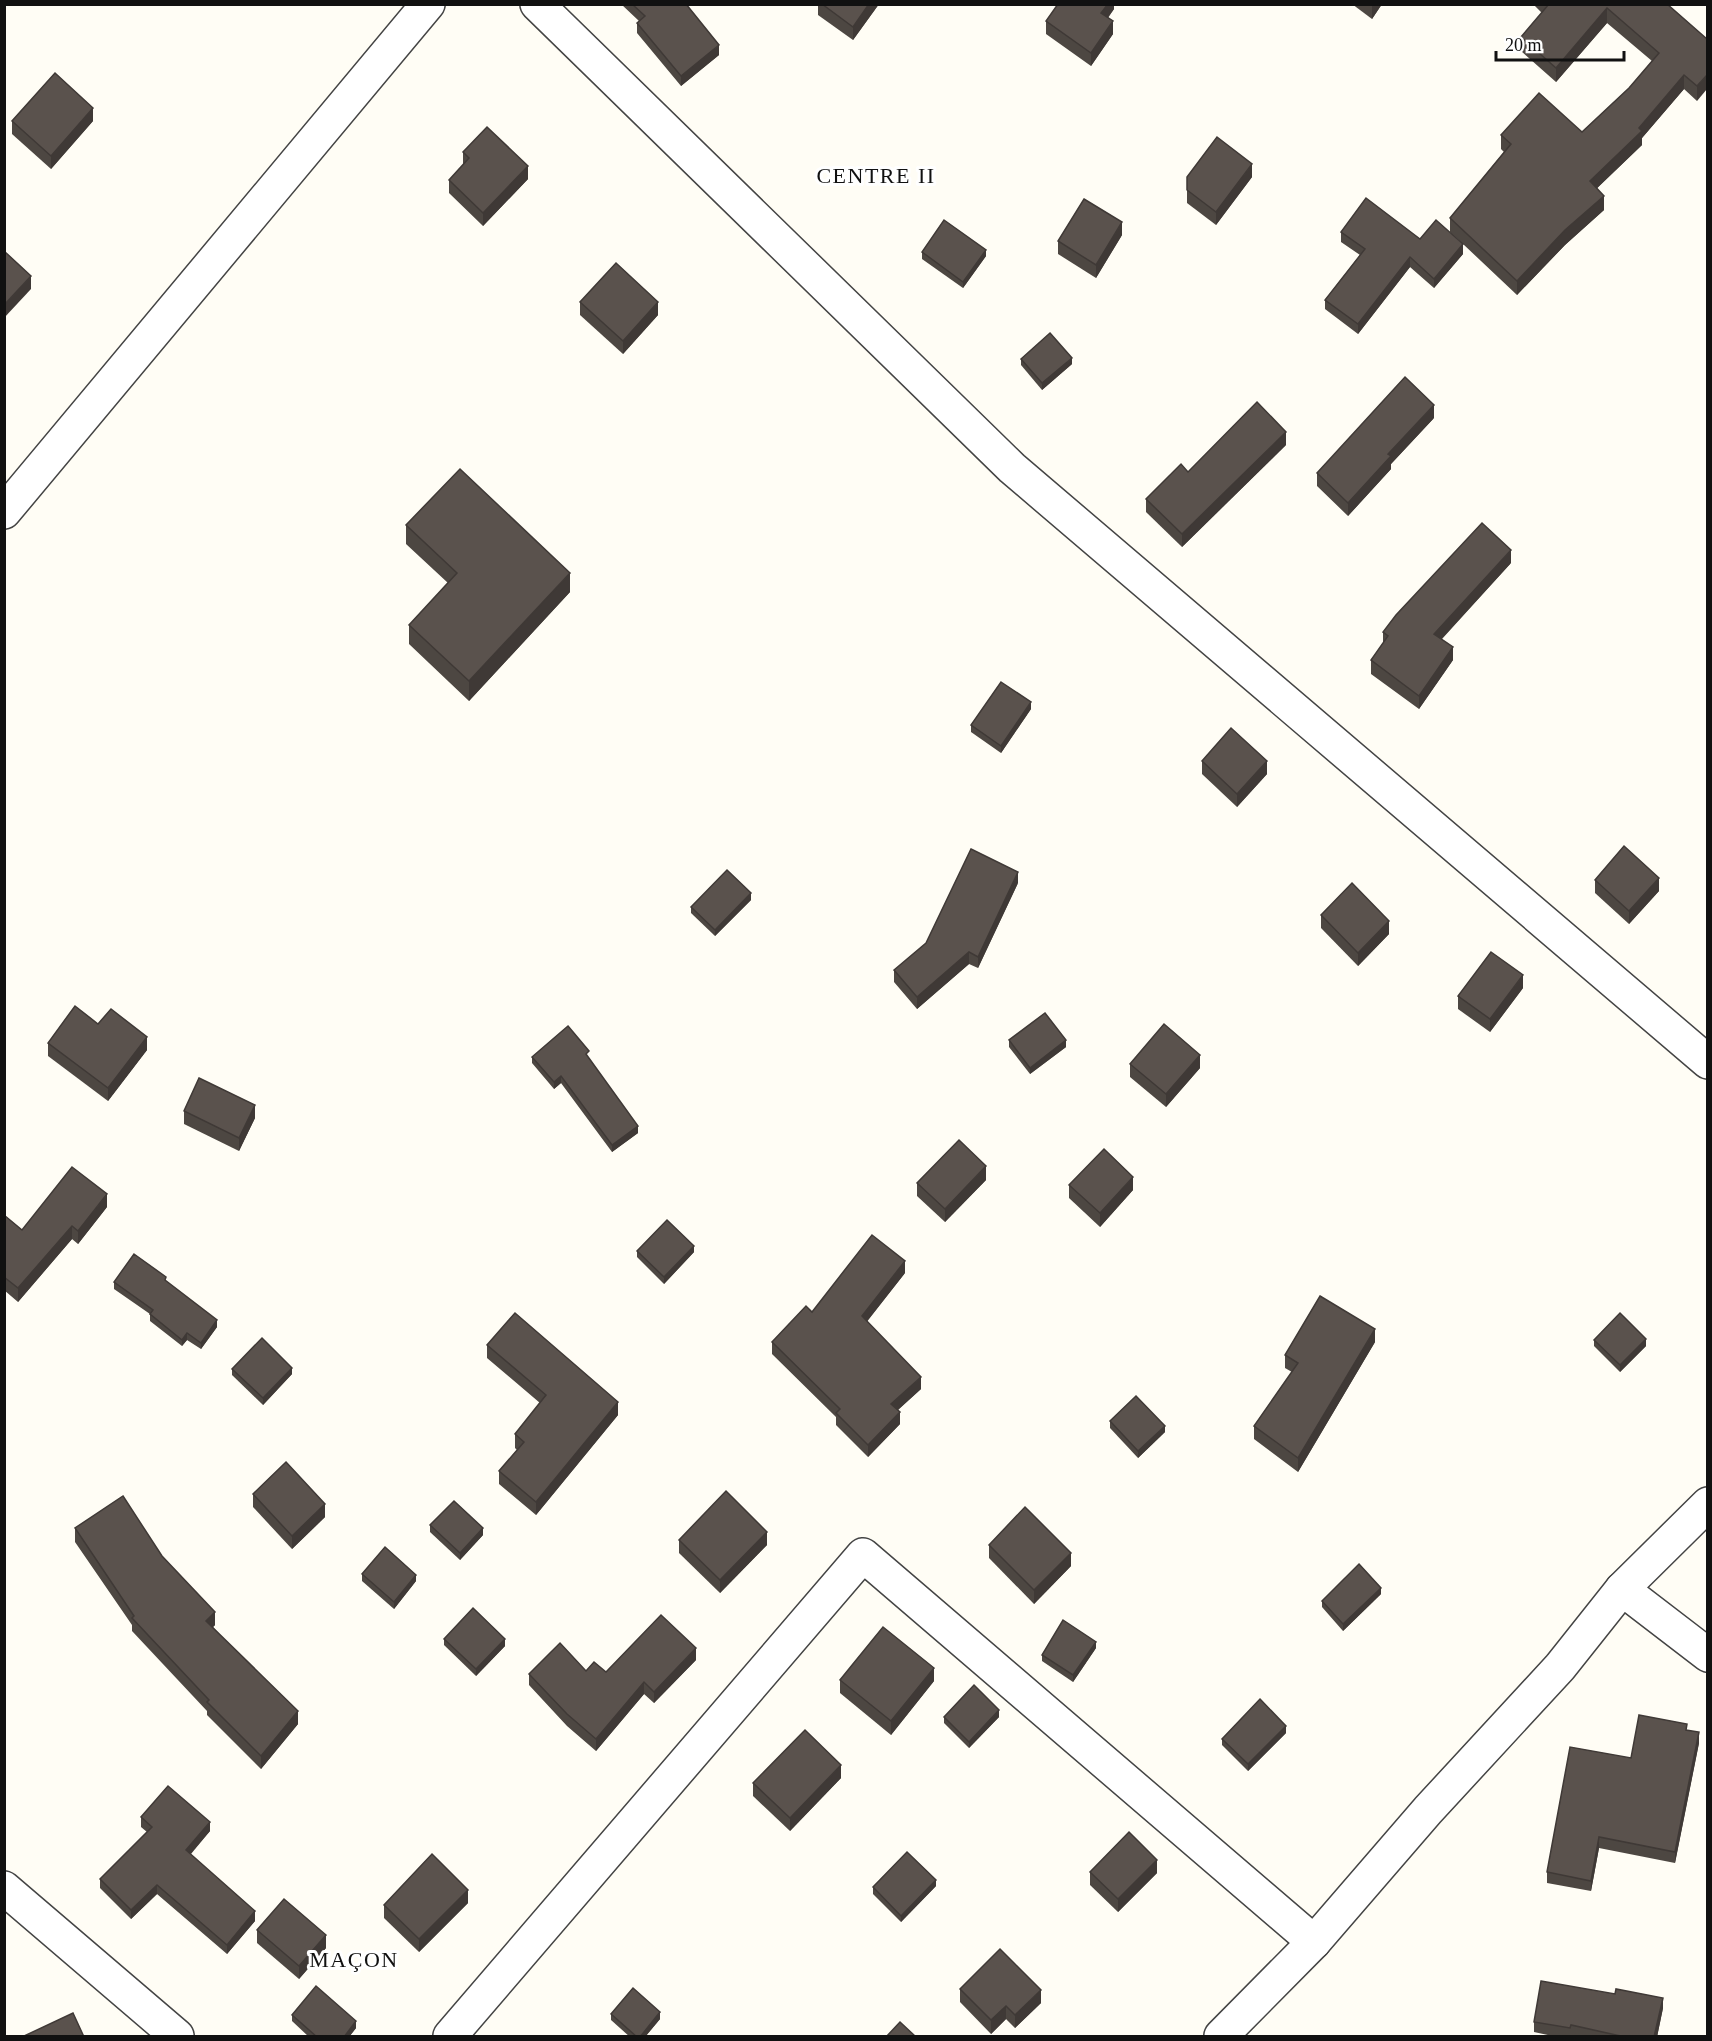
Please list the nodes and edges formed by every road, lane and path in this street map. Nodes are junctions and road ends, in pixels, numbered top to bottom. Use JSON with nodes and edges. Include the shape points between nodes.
{"nodes":[{"id":1,"x":428,"y":4,"type":"edge"},
{"id":2,"x":537,"y":4,"type":"edge"},
{"id":3,"x":8,"y":495,"type":"edge"},
{"id":4,"x":1707,"y":1062,"type":"edge"},
{"id":5,"x":1707,"y":1504,"type":"edge"},
{"id":6,"x":1622,"y":1589,"type":"junction"},
{"id":7,"x":1707,"y":1655,"type":"edge"},
{"id":8,"x":4,"y":1888,"type":"edge"},
{"id":9,"x":1314,"y":1942,"type":"junction"},
{"id":10,"x":177,"y":2037,"type":"edge"},
{"id":11,"x":450,"y":2037,"type":"edge"},
{"id":12,"x":1221,"y":2037,"type":"edge"}],
"edges":[{"from":1,"to":3,"type":"street"},
{"from":2,"to":4,"type":"street","via":[[1012,468]]},
{"from":5,"to":6,"type":"street"},
{"from":6,"to":7,"type":"street"},
{"from":6,"to":9,"type":"street","via":[[1560,1667],[1428,1810]]},
{"from":8,"to":10,"type":"street"},
{"from":9,"to":11,"type":"street","via":[[863,1554]]},
{"from":9,"to":12,"type":"street"}]}
